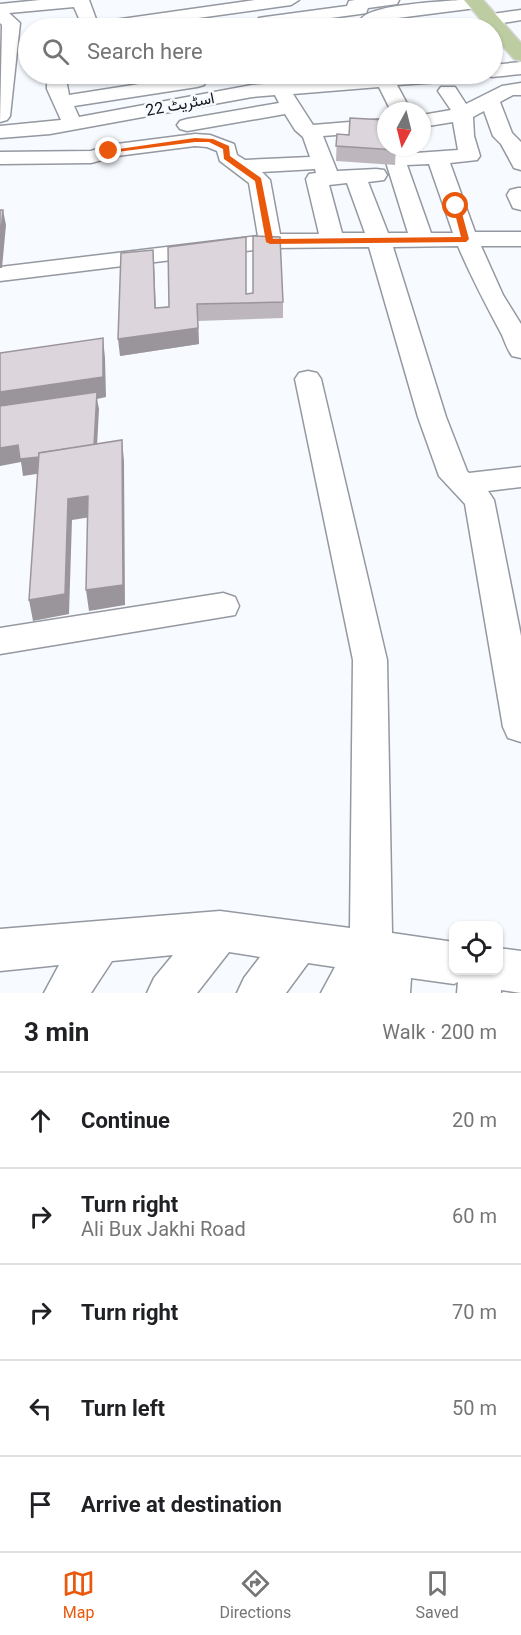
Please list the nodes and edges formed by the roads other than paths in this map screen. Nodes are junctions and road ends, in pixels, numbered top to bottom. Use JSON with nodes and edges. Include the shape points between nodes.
{"nodes":[{"id":1,"x":198,"y":0,"type":"edge"},
{"id":2,"x":291,"y":0,"type":"edge"},
{"id":3,"x":392,"y":0,"type":"edge"},
{"id":4,"x":36,"y":5,"type":"junction"},
{"id":5,"x":0,"y":9,"type":"edge"},
{"id":6,"x":168,"y":17,"type":"junction"},
{"id":7,"x":28,"y":18,"type":"edge"},
{"id":8,"x":90,"y":18,"type":"edge"},
{"id":9,"x":159,"y":18,"type":"edge"},
{"id":10,"x":292,"y":18,"type":"edge"},
{"id":11,"x":372,"y":18,"type":"edge"},
{"id":12,"x":468,"y":18,"type":"edge"},
{"id":13,"x":15,"y":27,"type":"edge"},
{"id":14,"x":503,"y":27,"type":"edge"},
{"id":15,"x":521,"y":55,"type":"edge"},
{"id":16,"x":521,"y":68,"type":"edge"},
{"id":17,"x":3,"y":70,"type":"edge"},
{"id":18,"x":503,"y":70,"type":"edge"},
{"id":19,"x":59,"y":84,"type":"edge"},
{"id":20,"x":342,"y":84,"type":"edge"},
{"id":21,"x":355,"y":84,"type":"edge"},
{"id":22,"x":387,"y":84,"type":"edge"},
{"id":23,"x":280,"y":89,"type":"junction"},
{"id":24,"x":521,"y":89,"type":"edge"},
{"id":25,"x":448,"y":91,"type":"dead end"},
{"id":26,"x":490,"y":100,"type":"junction"},
{"id":27,"x":396,"y":102,"type":"edge"},
{"id":28,"x":176,"y":105,"type":"junction"},
{"id":29,"x":292,"y":107,"type":"junction"},
{"id":30,"x":335,"y":107,"type":"dead end"},
{"id":31,"x":463,"y":114,"type":"junction"},
{"id":32,"x":0,"y":116,"type":"edge"},
{"id":33,"x":431,"y":119,"type":"edge"},
{"id":34,"x":377,"y":120,"type":"edge"},
{"id":35,"x":377,"y":125,"type":"edge"},
{"id":36,"x":65,"y":126,"type":"junction"},
{"id":37,"x":345,"y":129,"type":"junction"},
{"id":38,"x":308,"y":131,"type":"junction"},
{"id":39,"x":0,"y":132,"type":"edge"},
{"id":40,"x":191,"y":132,"type":"junction"},
{"id":41,"x":514,"y":138,"type":"edge"},
{"id":42,"x":72,"y":156,"type":"junction"},
{"id":43,"x":437,"y":157,"type":"junction"},
{"id":44,"x":0,"y":158,"type":"edge"},
{"id":45,"x":521,"y":164,"type":"edge"},
{"id":46,"x":241,"y":167,"type":"junction"},
{"id":47,"x":327,"y":170,"type":"junction"},
{"id":48,"x":400,"y":174,"type":"junction"},
{"id":49,"x":355,"y":176,"type":"junction"},
{"id":50,"x":521,"y":195,"type":"edge"},
{"id":51,"x":521,"y":204,"type":"edge"},
{"id":52,"x":521,"y":238,"type":"edge"},
{"id":53,"x":466,"y":239,"type":"junction"},
{"id":54,"x":379,"y":240,"type":"junction"},
{"id":55,"x":422,"y":240,"type":"junction"},
{"id":56,"x":332,"y":241,"type":"junction"},
{"id":57,"x":270,"y":242,"type":"junction"},
{"id":58,"x":0,"y":274,"type":"edge"},
{"id":59,"x":521,"y":351,"type":"edge"},
{"id":60,"x":308,"y":379,"type":"dead end"},
{"id":61,"x":521,"y":477,"type":"edge"},
{"id":62,"x":462,"y":484,"type":"junction"},
{"id":63,"x":223,"y":606,"type":"dead end"},
{"id":64,"x":0,"y":641,"type":"edge"},
{"id":65,"x":521,"y":727,"type":"edge"},
{"id":66,"x":220,"y":931,"type":"junction"},
{"id":67,"x":101,"y":941,"type":"junction"},
{"id":68,"x":298,"y":942,"type":"junction"},
{"id":69,"x":0,"y":950,"type":"edge"},
{"id":70,"x":449,"y":963,"type":"edge"},
{"id":71,"x":383,"y":966,"type":"edge"},
{"id":72,"x":503,"y":970,"type":"edge"},
{"id":73,"x":521,"y":972,"type":"edge"},
{"id":74,"x":481,"y":975,"type":"edge"},
{"id":75,"x":66,"y":993,"type":"edge"},
{"id":76,"x":169,"y":993,"type":"edge"},
{"id":77,"x":259,"y":993,"type":"edge"},
{"id":78,"x":343,"y":993,"type":"edge"},
{"id":79,"x":479,"y":993,"type":"edge"}],
"edges":[{"from":1,"to":6,"type":"street","via":[[159,5]]},
{"from":2,"to":6,"type":"street"},
{"from":3,"to":10,"type":"street","via":[[355,5],[360,9]]},
{"from":4,"to":5,"type":"street"},
{"from":4,"to":7,"type":"street","via":[[39,17]]},
{"from":4,"to":8,"type":"street","via":[[81,1]]},
{"from":6,"to":9,"type":"street"},
{"from":11,"to":12,"type":"street"},
{"from":13,"to":17,"type":"street"},
{"from":14,"to":15,"type":"main road"},
{"from":16,"to":18,"type":"street"},
{"from":17,"to":32,"type":"street"},
{"from":19,"to":36,"type":"street"},
{"from":20,"to":23,"type":"street","name":"اسٹریٹ 22"},
{"from":21,"to":34,"type":"street"},
{"from":22,"to":27,"type":"street"},
{"from":23,"to":28,"type":"street","name":"اسٹریٹ 22"},
{"from":23,"to":29,"type":"street"},
{"from":24,"to":26,"type":"street","via":[[509,90]]},
{"from":25,"to":31,"type":"street"},
{"from":26,"to":31,"type":"street"},
{"from":26,"to":41,"type":"street","via":[[503,136]]},
{"from":28,"to":36,"type":"street","name":"اسٹریٹ 22"},
{"from":28,"to":40,"type":"street"},
{"from":29,"to":38,"type":"street"},
{"from":29,"to":40,"type":"street"},
{"from":30,"to":37,"type":"street"},
{"from":31,"to":33,"type":"street"},
{"from":31,"to":43,"type":"street","via":[[470,156]]},
{"from":35,"to":37,"type":"street"},
{"from":36,"to":39,"type":"street","name":"اسٹریٹ 22"},
{"from":36,"to":42,"type":"street"},
{"from":37,"to":38,"type":"street"},
{"from":38,"to":47,"type":"street"},
{"from":40,"to":42,"type":"street","via":[[108,154]]},
{"from":40,"to":46,"type":"street","via":[[227,148],[227,157]]},
{"from":41,"to":45,"type":"street","via":[[510,140]]},
{"from":42,"to":44,"type":"street"},
{"from":43,"to":48,"type":"street","via":[[395,159]]},
{"from":43,"to":53,"type":"street"},
{"from":46,"to":47,"type":"street"},
{"from":46,"to":57,"type":"street","via":[[258,180]]},
{"from":47,"to":49,"type":"street"},
{"from":47,"to":56,"type":"street","via":[[317,179]]},
{"from":48,"to":49,"type":"street"},
{"from":48,"to":55,"type":"street"},
{"from":49,"to":54,"type":"street"},
{"from":50,"to":51,"type":"street"},
{"from":52,"to":53,"type":"street"},
{"from":53,"to":55,"type":"street"},
{"from":53,"to":59,"type":"street"},
{"from":54,"to":55,"type":"street"},
{"from":54,"to":56,"type":"street"},
{"from":54,"to":62,"type":"street","via":[[432,417],[454,476]]},
{"from":56,"to":57,"type":"street"},
{"from":57,"to":58,"type":"street"},
{"from":60,"to":71,"type":"street","via":[[370,660]]},
{"from":61,"to":62,"type":"street"},
{"from":62,"to":65,"type":"street","via":[[479,500]]},
{"from":63,"to":64,"type":"street"},
{"from":66,"to":67,"type":"street"},
{"from":66,"to":68,"type":"street"},
{"from":66,"to":76,"type":"street"},
{"from":67,"to":69,"type":"street"},
{"from":67,"to":75,"type":"street"},
{"from":68,"to":71,"type":"street"},
{"from":68,"to":77,"type":"street"},
{"from":70,"to":71,"type":"street"},
{"from":71,"to":78,"type":"street"},
{"from":72,"to":73,"type":"street"},
{"from":74,"to":79,"type":"street"}]}
